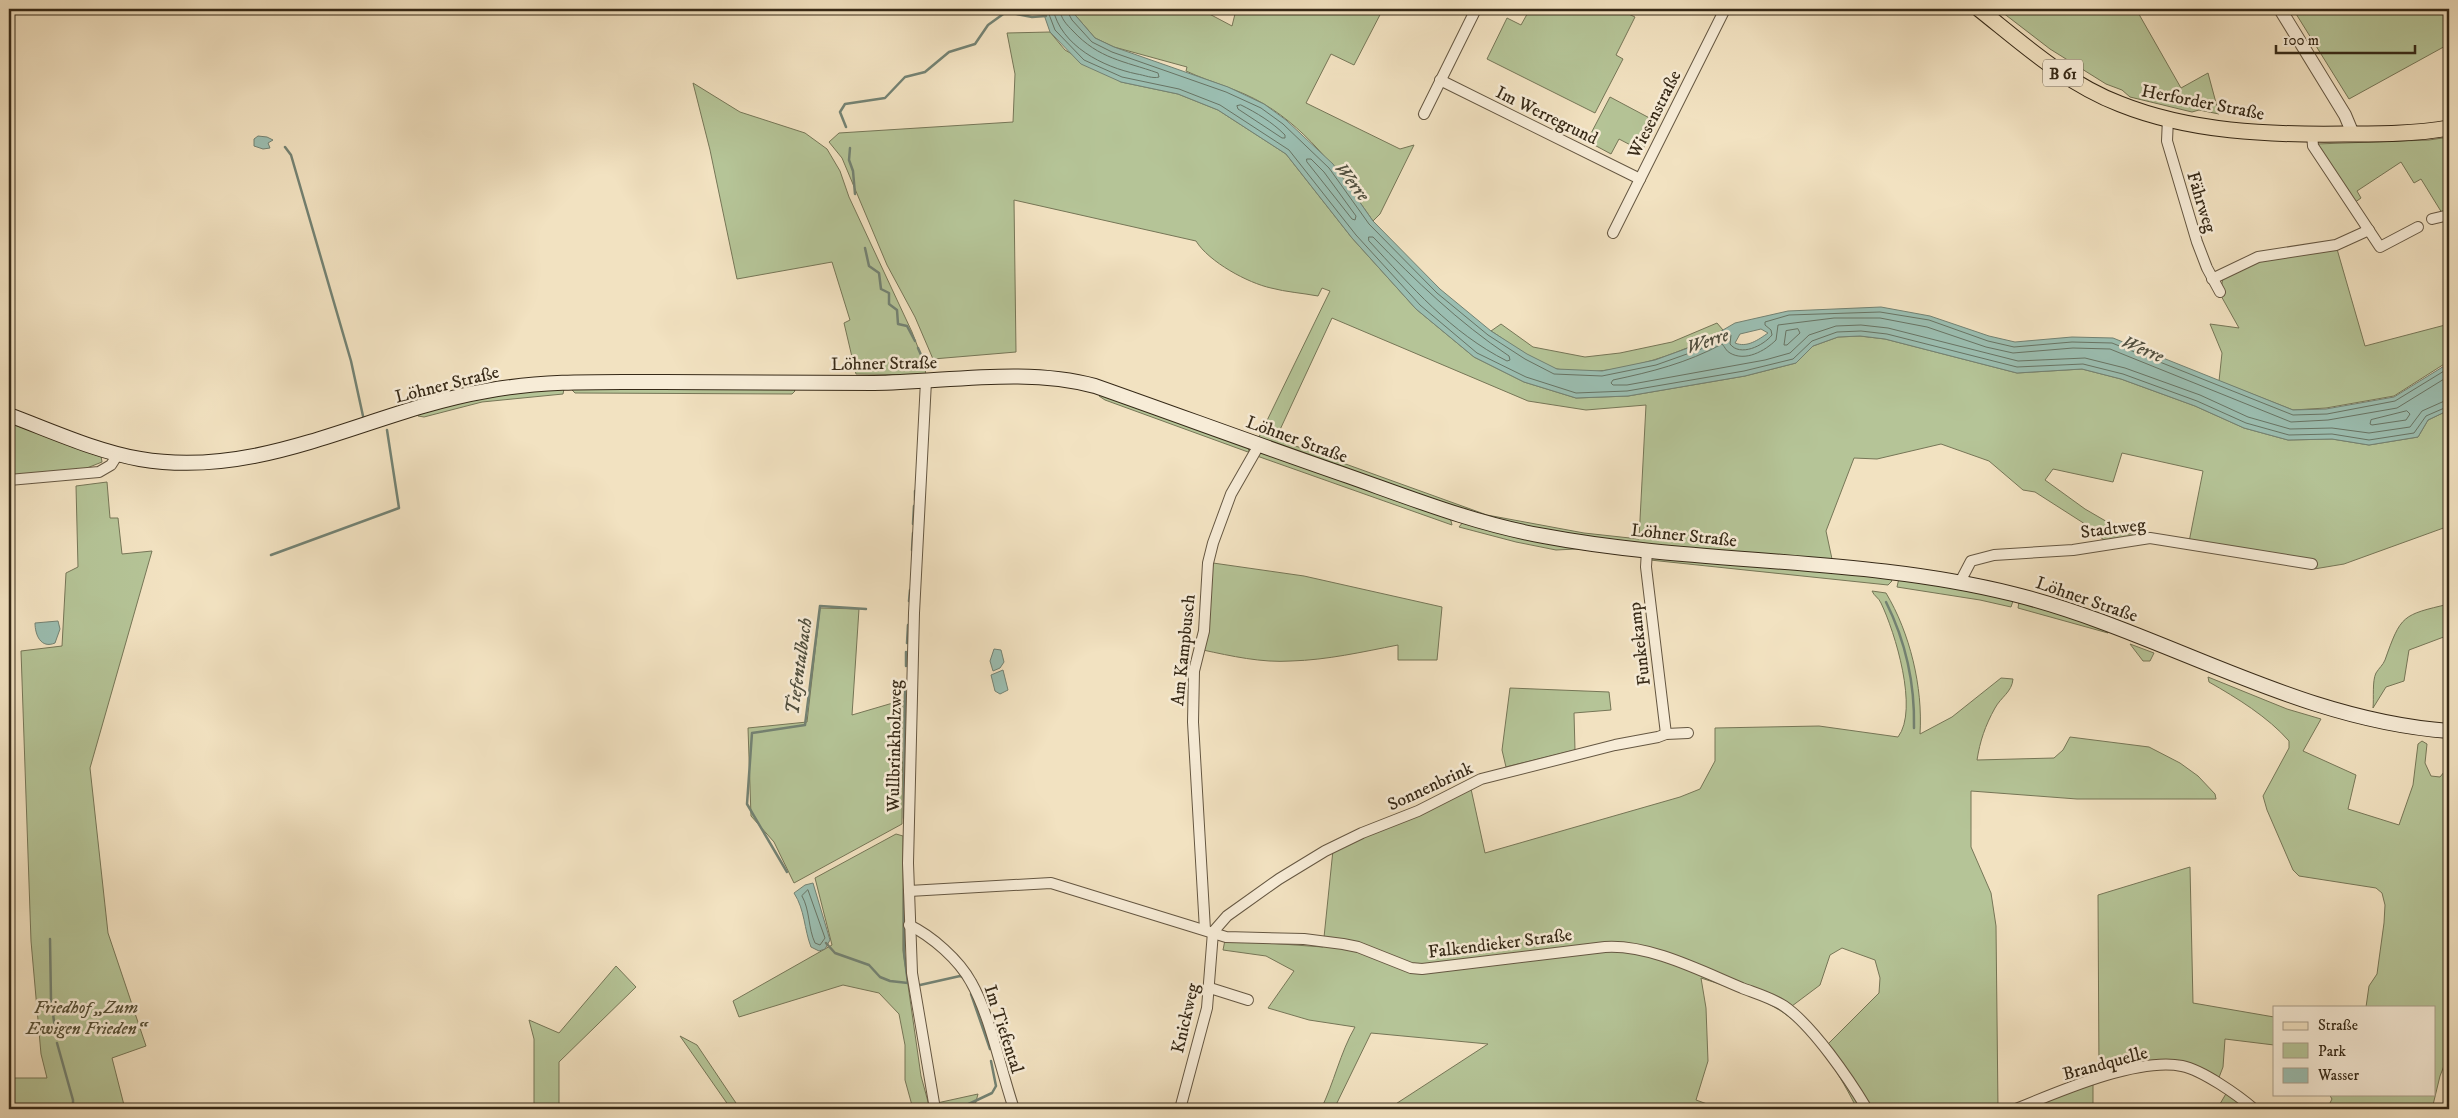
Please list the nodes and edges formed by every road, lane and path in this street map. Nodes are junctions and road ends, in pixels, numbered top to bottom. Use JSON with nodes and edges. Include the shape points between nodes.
{"nodes":[{"id":1,"x":1476,"y":9,"type":"edge"},
{"id":2,"x":1725,"y":9,"type":"edge"},
{"id":3,"x":1979,"y":9,"type":"edge"},
{"id":4,"x":2280,"y":9,"type":"edge"},
{"id":5,"x":1440,"y":80,"type":"junction"},
{"id":6,"x":1424,"y":114,"type":"dead end"},
{"id":7,"x":2168,"y":118,"type":"junction"},
{"id":8,"x":2449,"y":128,"type":"edge"},
{"id":9,"x":2353,"y":134,"type":"junction"},
{"id":10,"x":2313,"y":140,"type":"junction"},
{"id":11,"x":1640,"y":179,"type":"junction"},
{"id":12,"x":2449,"y":215,"type":"edge"},
{"id":13,"x":2432,"y":219,"type":"dead end"},
{"id":14,"x":2418,"y":227,"type":"dead end"},
{"id":15,"x":2369,"y":230,"type":"junction"},
{"id":16,"x":1613,"y":233,"type":"dead end"},
{"id":17,"x":2212,"y":279,"type":"junction"},
{"id":18,"x":2220,"y":292,"type":"dead end"},
{"id":19,"x":926,"y":381,"type":"junction"},
{"id":20,"x":9,"y":415,"type":"edge"},
{"id":21,"x":1259,"y":445,"type":"junction"},
{"id":22,"x":118,"y":454,"type":"junction"},
{"id":23,"x":9,"y":480,"type":"edge"},
{"id":24,"x":1647,"y":550,"type":"junction"},
{"id":25,"x":2312,"y":564,"type":"dead end"},
{"id":26,"x":1960,"y":582,"type":"junction"},
{"id":27,"x":2449,"y":731,"type":"edge"},
{"id":28,"x":1688,"y":733,"type":"dead end"},
{"id":29,"x":1666,"y":734,"type":"junction"},
{"id":30,"x":909,"y":891,"type":"junction"},
{"id":31,"x":910,"y":925,"type":"junction"},
{"id":32,"x":1209,"y":931,"type":"junction"},
{"id":33,"x":1210,"y":988,"type":"junction"},
{"id":34,"x":1248,"y":1000,"type":"dead end"},
{"id":35,"x":935,"y":1109,"type":"edge"},
{"id":36,"x":1014,"y":1109,"type":"edge"},
{"id":37,"x":1180,"y":1109,"type":"edge"},
{"id":38,"x":1867,"y":1109,"type":"edge"},
{"id":39,"x":2016,"y":1109,"type":"edge"},
{"id":40,"x":2254,"y":1109,"type":"edge"}],
"edges":[{"from":1,"to":5,"type":"street"},
{"from":2,"to":11,"type":"street","name":"Wiesenstraße"},
{"from":3,"to":7,"type":"main road","name":"Herforder Straße","number":"B 61","via":[[2075,81],[2120,104]]},
{"from":4,"to":9,"type":"street"},
{"from":5,"to":6,"type":"street"},
{"from":5,"to":11,"type":"street","name":"Im Werregrund"},
{"from":7,"to":10,"type":"main road","name":"Herforder Straße","number":"B 61"},
{"from":7,"to":17,"type":"street","name":"Fährweg","via":[[2167,141],[2197,242]]},
{"from":8,"to":9,"type":"main road","name":"Herforder Straße","number":"B 61"},
{"from":9,"to":10,"type":"main road","name":"Herforder Straße","number":"B 61"},
{"from":10,"to":15,"type":"street"},
{"from":11,"to":16,"type":"street","name":"Wiesenstraße"},
{"from":12,"to":13,"type":"street"},
{"from":14,"to":15,"type":"street","via":[[2380,247]]},
{"from":15,"to":17,"type":"street","via":[[2336,245],[2258,257]]},
{"from":17,"to":18,"type":"street","name":"Fährweg"},
{"from":19,"to":21,"type":"main road","name":"Löhner Straße","via":[[1030,376],[1069,380],[1095,386]]},
{"from":19,"to":22,"type":"main road","name":"Löhner Straße","via":[[529,385],[442,400],[306,445],[247,458],[167,462]]},
{"from":19,"to":30,"type":"street","name":"Wullbrinkholzweg","via":[[909,755]]},
{"from":20,"to":22,"type":"main road","name":"Löhner Straße"},
{"from":21,"to":24,"type":"main road","name":"Löhner Straße","via":[[1482,523],[1584,543]]},
{"from":21,"to":32,"type":"street","name":"Am Kampbusch","via":[[1231,494],[1213,543],[1208,563],[1204,631],[1194,671],[1193,722]]},
{"from":22,"to":23,"type":"street","via":[[111,465],[98,472]]},
{"from":24,"to":26,"type":"main road","name":"Löhner Straße"},
{"from":24,"to":29,"type":"street","name":"Funkekamp","via":[[1646,568]]},
{"from":25,"to":26,"type":"street","name":"Stadtweg","via":[[2150,538],[2073,550],[1994,555],[1971,561]]},
{"from":26,"to":27,"type":"main road","name":"Löhner Straße","via":[[2093,618],[2292,698],[2395,725]]},
{"from":28,"to":29,"type":"street","name":"Sonnenbrink"},
{"from":29,"to":32,"type":"street","name":"Sonnenbrink","via":[[1481,779],[1418,811],[1325,851],[1279,879]]},
{"from":30,"to":31,"type":"street","name":"Wullbrinkholzweg"},
{"from":30,"to":32,"type":"street","name":"Falkendieker Straße","via":[[1051,883]]},
{"from":31,"to":35,"type":"street","name":"Wullbrinkholzweg","via":[[912,973]]},
{"from":31,"to":36,"type":"street","name":"Im Tiefental","via":[[954,960],[972,982]]},
{"from":32,"to":33,"type":"street","name":"Knickweg"},
{"from":32,"to":38,"type":"street","name":"Falkendieker Straße","via":[[1226,937],[1343,944],[1422,969],[1605,947],[1642,950],[1784,1006],[1823,1046]]},
{"from":33,"to":34,"type":"street"},
{"from":33,"to":37,"type":"street","name":"Knickweg","via":[[1204,1025]]},
{"from":39,"to":40,"type":"street","name":"Brandquelle","via":[[2064,1090],[2155,1065],[2182,1066],[2205,1076]]}]}
